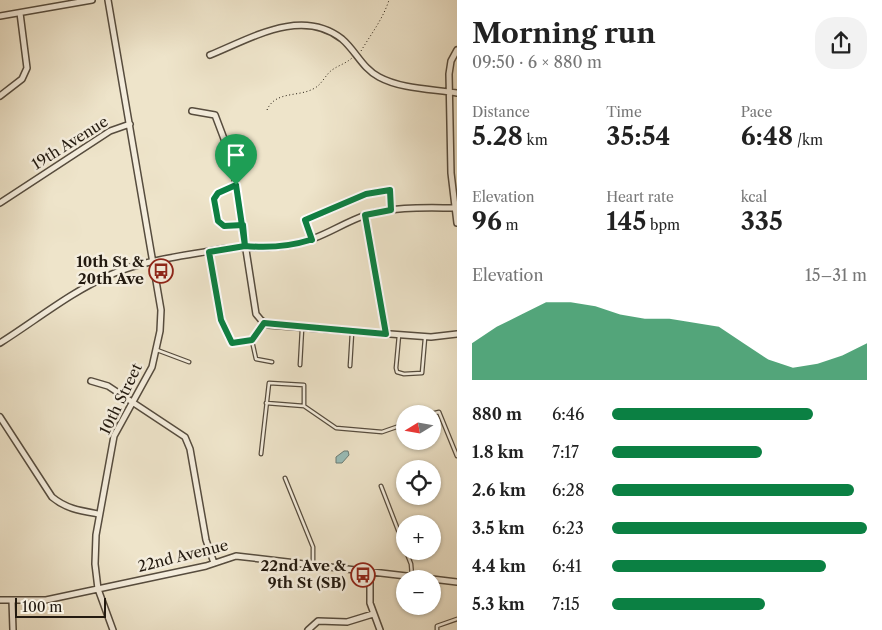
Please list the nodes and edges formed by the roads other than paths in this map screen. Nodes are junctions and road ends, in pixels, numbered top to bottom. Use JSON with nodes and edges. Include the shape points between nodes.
{"nodes":[{"id":1,"x":92,"y":0,"type":"edge"},
{"id":2,"x":108,"y":0,"type":"edge"},
{"id":3,"x":20,"y":13,"type":"junction"},
{"id":4,"x":0,"y":16,"type":"edge"},
{"id":5,"x":457,"y":50,"type":"edge"},
{"id":6,"x":210,"y":55,"type":"dead end"},
{"id":7,"x":449,"y":92,"type":"junction"},
{"id":8,"x":457,"y":93,"type":"edge"},
{"id":9,"x":0,"y":96,"type":"edge"},
{"id":10,"x":192,"y":111,"type":"dead end"},
{"id":11,"x":130,"y":124,"type":"junction"},
{"id":12,"x":236,"y":185,"type":"junction"},
{"id":13,"x":0,"y":203,"type":"edge"},
{"id":14,"x":456,"y":208,"type":"edge"},
{"id":15,"x":391,"y":210,"type":"junction"},
{"id":16,"x":365,"y":215,"type":"junction"},
{"id":17,"x":457,"y":223,"type":"edge"},
{"id":18,"x":243,"y":225,"type":"junction"},
{"id":19,"x":312,"y":240,"type":"junction"},
{"id":20,"x":245,"y":246,"type":"junction"},
{"id":21,"x":209,"y":252,"type":"junction"},
{"id":22,"x":154,"y":262,"type":"junction"},
{"id":23,"x":264,"y":323,"type":"junction"},
{"id":24,"x":302,"y":327,"type":"junction"},
{"id":25,"x":352,"y":331,"type":"junction"},
{"id":26,"x":386,"y":334,"type":"junction"},
{"id":27,"x":457,"y":334,"type":"edge"},
{"id":28,"x":399,"y":335,"type":"junction"},
{"id":29,"x":425,"y":336,"type":"junction"},
{"id":30,"x":252,"y":340,"type":"junction"},
{"id":31,"x":0,"y":344,"type":"edge"},
{"id":32,"x":157,"y":350,"type":"junction"},
{"id":33,"x":189,"y":362,"type":"dead end"},
{"id":34,"x":272,"y":362,"type":"dead end"},
{"id":35,"x":300,"y":366,"type":"dead end"},
{"id":36,"x":350,"y":366,"type":"dead end"},
{"id":37,"x":91,"y":381,"type":"dead end"},
{"id":38,"x":133,"y":402,"type":"junction"},
{"id":39,"x":266,"y":403,"type":"junction"},
{"id":40,"x":304,"y":406,"type":"junction"},
{"id":41,"x":0,"y":417,"type":"edge"},
{"id":42,"x":441,"y":417,"type":"edge"},
{"id":43,"x":396,"y":427,"type":"edge"},
{"id":44,"x":261,"y":454,"type":"dead end"},
{"id":45,"x":457,"y":456,"type":"edge"},
{"id":46,"x":285,"y":478,"type":"dead end"},
{"id":47,"x":381,"y":486,"type":"dead end"},
{"id":48,"x":99,"y":514,"type":"junction"},
{"id":49,"x":396,"y":524,"type":"edge"},
{"id":50,"x":214,"y":563,"type":"junction"},
{"id":51,"x":314,"y":564,"type":"junction"},
{"id":52,"x":370,"y":570,"type":"junction"},
{"id":53,"x":396,"y":574,"type":"edge"},
{"id":54,"x":441,"y":580,"type":"edge"},
{"id":55,"x":457,"y":582,"type":"edge"},
{"id":56,"x":98,"y":589,"type":"junction"},
{"id":57,"x":0,"y":600,"type":"edge"},
{"id":58,"x":12,"y":600,"type":"junction"},
{"id":59,"x":373,"y":614,"type":"junction"},
{"id":60,"x":457,"y":619,"type":"edge"},
{"id":61,"x":13,"y":630,"type":"edge"},
{"id":62,"x":113,"y":630,"type":"edge"},
{"id":63,"x":308,"y":630,"type":"edge"},
{"id":64,"x":380,"y":630,"type":"edge"},
{"id":65,"x":436,"y":630,"type":"edge"}],
"edges":[{"from":1,"to":3,"type":"street"},
{"from":2,"to":11,"type":"street","name":"10th Street"},
{"from":3,"to":4,"type":"street"},
{"from":3,"to":9,"type":"street","via":[[27,68],[22,79]]},
{"from":5,"to":7,"type":"street","via":[[449,68]]},
{"from":6,"to":7,"type":"street","via":[[283,26],[297,24],[334,34],[371,72],[387,81]]},
{"from":7,"to":8,"type":"street"},
{"from":7,"to":14,"type":"street"},
{"from":10,"to":12,"type":"street","via":[[215,115],[228,146]]},
{"from":11,"to":13,"type":"street","name":"19th Avenue","via":[[110,131]]},
{"from":11,"to":22,"type":"street","name":"10th Street"},
{"from":12,"to":18,"type":"street"},
{"from":12,"to":18,"type":"lane","via":[[218,193],[214,199],[218,221],[224,226]]},
{"from":14,"to":15,"type":"street"},
{"from":14,"to":17,"type":"street"},
{"from":15,"to":16,"type":"street"},
{"from":15,"to":19,"type":"lane","via":[[390,190],[347,200],[305,220]]},
{"from":16,"to":19,"type":"street"},
{"from":16,"to":26,"type":"street"},
{"from":18,"to":20,"type":"street"},
{"from":19,"to":20,"type":"street","via":[[285,246]]},
{"from":20,"to":21,"type":"street"},
{"from":20,"to":23,"type":"street","via":[[256,314]]},
{"from":21,"to":22,"type":"street"},
{"from":21,"to":30,"type":"lane","via":[[221,320],[232,343]]},
{"from":22,"to":31,"type":"street","via":[[111,274]]},
{"from":22,"to":32,"type":"street","name":"10th Street","via":[[161,310]]},
{"from":23,"to":24,"type":"street"},
{"from":23,"to":30,"type":"lane"},
{"from":24,"to":25,"type":"street"},
{"from":24,"to":35,"type":"lane"},
{"from":25,"to":26,"type":"street"},
{"from":25,"to":36,"type":"lane"},
{"from":26,"to":28,"type":"street"},
{"from":27,"to":29,"type":"street"},
{"from":28,"to":29,"type":"street"},
{"from":28,"to":29,"type":"lane","via":[[396,368],[397,372],[404,374],[422,373]]},
{"from":30,"to":34,"type":"lane","via":[[256,359]]},
{"from":32,"to":33,"type":"lane"},
{"from":32,"to":38,"type":"street","name":"10th Street","via":[[152,367]]},
{"from":37,"to":38,"type":"street","via":[[108,386]]},
{"from":38,"to":48,"type":"street","name":"10th Street","via":[[114,436]]},
{"from":38,"to":50,"type":"street","via":[[180,432],[188,444],[206,540]]},
{"from":39,"to":40,"type":"lane"},
{"from":39,"to":40,"type":"lane","via":[[269,383],[304,385]]},
{"from":39,"to":44,"type":"lane"},
{"from":40,"to":43,"type":"lane","via":[[336,428],[382,432]]},
{"from":41,"to":48,"type":"street","via":[[59,504]]},
{"from":42,"to":45,"type":"lane"},
{"from":46,"to":51,"type":"lane","via":[[313,547]]},
{"from":47,"to":49,"type":"lane"},
{"from":48,"to":56,"type":"street","name":"10th Street","via":[[95,550]]},
{"from":50,"to":51,"type":"street","name":"22nd Avenue","via":[[245,555]]},
{"from":50,"to":56,"type":"street","name":"22nd Avenue"},
{"from":51,"to":52,"type":"street","name":"22nd Avenue"},
{"from":52,"to":53,"type":"street","name":"22nd Avenue"},
{"from":52,"to":59,"type":"street","via":[[368,592]]},
{"from":54,"to":55,"type":"street","name":"22nd Avenue"},
{"from":56,"to":58,"type":"street","name":"22nd Avenue","via":[[46,600]]},
{"from":56,"to":62,"type":"street","name":"10th Street"},
{"from":57,"to":58,"type":"street","name":"22nd Avenue"},
{"from":58,"to":61,"type":"street"},
{"from":59,"to":63,"type":"street","via":[[347,622],[318,620]]},
{"from":59,"to":64,"type":"street"},
{"from":60,"to":65,"type":"lane","via":[[437,626]]}]}
